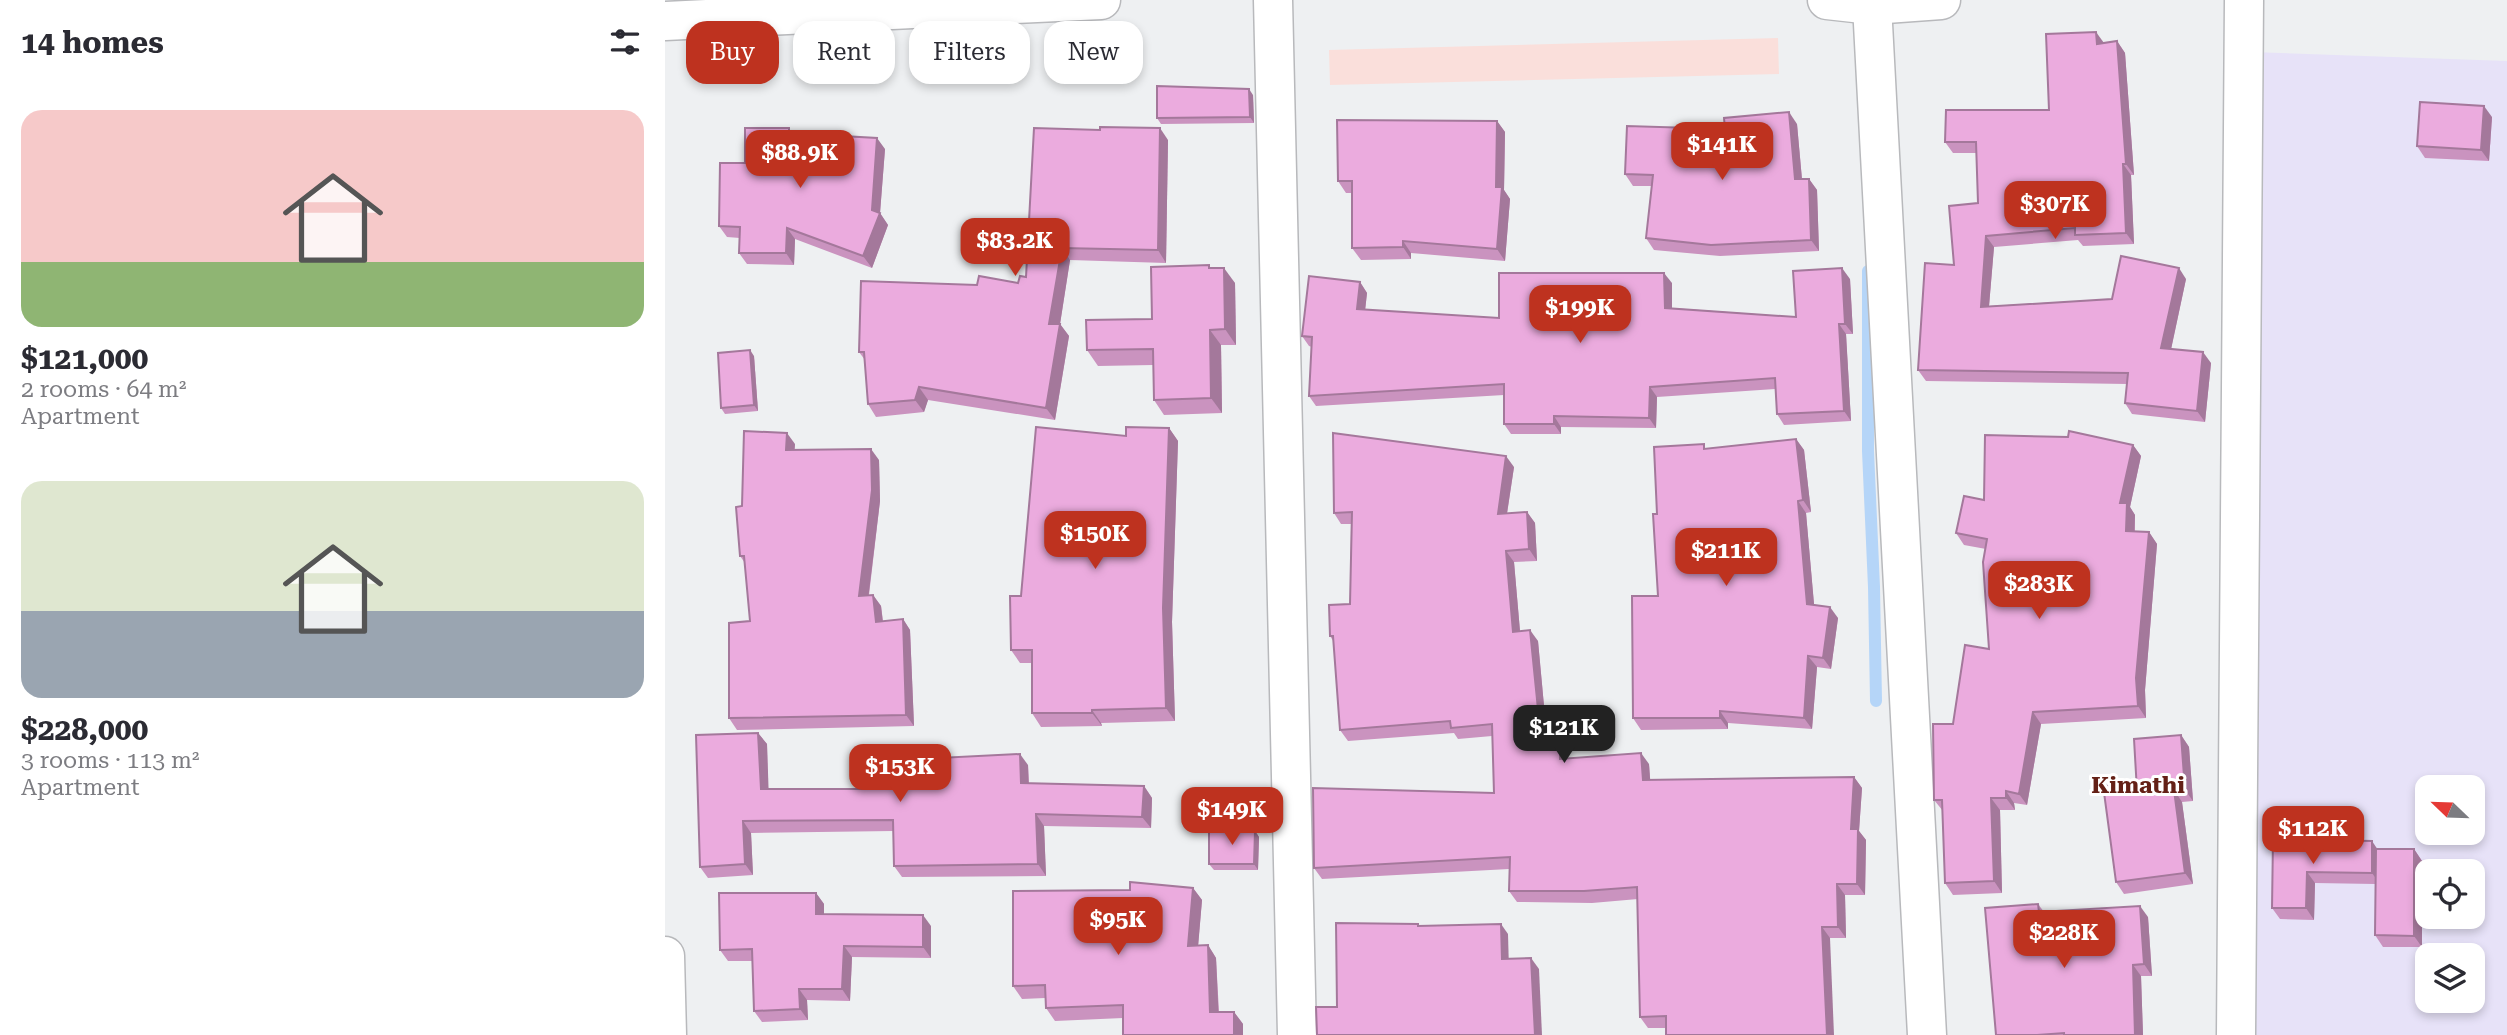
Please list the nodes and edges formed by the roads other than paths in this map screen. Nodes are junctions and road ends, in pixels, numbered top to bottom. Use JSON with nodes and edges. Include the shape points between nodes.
{"nodes":[{"id":1,"x":1101,"y":0,"type":"edge"},
{"id":2,"x":1273,"y":0,"type":"edge"},
{"id":3,"x":1827,"y":0,"type":"edge"},
{"id":4,"x":1941,"y":0,"type":"edge"},
{"id":5,"x":2243,"y":0,"type":"edge"},
{"id":6,"x":1872,"y":5,"type":"junction"},
{"id":7,"x":665,"y":21,"type":"edge"},
{"id":8,"x":665,"y":956,"type":"edge"},
{"id":9,"x":667,"y":1035,"type":"edge"},
{"id":10,"x":1297,"y":1035,"type":"edge"},
{"id":11,"x":1927,"y":1035,"type":"edge"},
{"id":12,"x":2236,"y":1035,"type":"edge"}],
"edges":[{"from":1,"to":7,"type":"street"},
{"from":2,"to":10,"type":"street"},
{"from":3,"to":6,"type":"street"},
{"from":4,"to":6,"type":"street"},
{"from":5,"to":12,"type":"street"},
{"from":6,"to":11,"type":"street"},
{"from":8,"to":9,"type":"street"}]}
